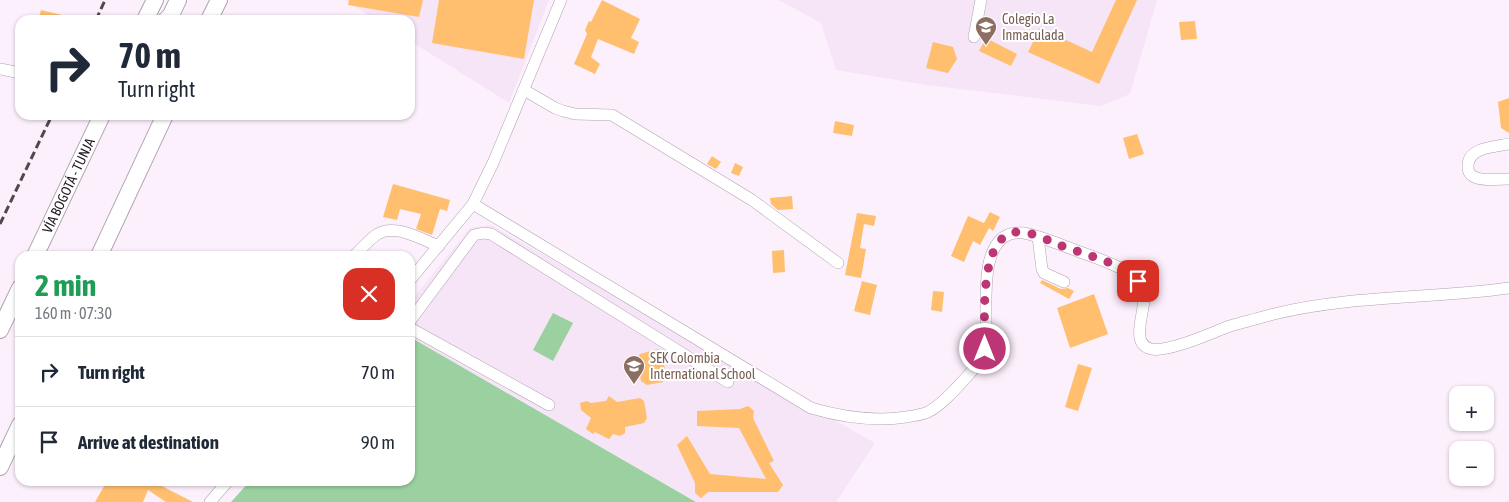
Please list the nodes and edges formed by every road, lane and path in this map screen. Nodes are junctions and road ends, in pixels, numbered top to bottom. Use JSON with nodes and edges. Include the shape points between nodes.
{"nodes":[{"id":1,"x":154,"y":0,"type":"edge"},
{"id":2,"x":178,"y":0,"type":"edge"},
{"id":3,"x":218,"y":0,"type":"edge"},
{"id":4,"x":562,"y":0,"type":"edge"},
{"id":5,"x":981,"y":0,"type":"edge"},
{"id":6,"x":147,"y":15,"type":"edge"},
{"id":7,"x":171,"y":15,"type":"edge"},
{"id":8,"x":211,"y":15,"type":"edge"},
{"id":9,"x":974,"y":37,"type":"dead end"},
{"id":10,"x":0,"y":69,"type":"edge"},
{"id":11,"x":15,"y":72,"type":"edge"},
{"id":12,"x":524,"y":90,"type":"junction"},
{"id":13,"x":100,"y":120,"type":"edge"},
{"id":14,"x":163,"y":120,"type":"edge"},
{"id":15,"x":1509,"y":144,"type":"edge"},
{"id":16,"x":1509,"y":179,"type":"edge"},
{"id":17,"x":473,"y":204,"type":"junction"},
{"id":18,"x":1038,"y":237,"type":"junction"},
{"id":19,"x":439,"y":246,"type":"junction"},
{"id":20,"x":37,"y":251,"type":"edge"},
{"id":21,"x":101,"y":251,"type":"edge"},
{"id":22,"x":359,"y":251,"type":"edge"},
{"id":23,"x":838,"y":263,"type":"dead end"},
{"id":24,"x":415,"y":274,"type":"edge"},
{"id":25,"x":1064,"y":282,"type":"dead end"},
{"id":26,"x":1509,"y":288,"type":"edge"},
{"id":27,"x":15,"y":298,"type":"edge"},
{"id":28,"x":415,"y":314,"type":"edge"},
{"id":29,"x":0,"y":330,"type":"edge"},
{"id":30,"x":415,"y":331,"type":"edge"},
{"id":31,"x":728,"y":382,"type":"dead end"},
{"id":32,"x":549,"y":405,"type":"dead end"},
{"id":33,"x":15,"y":436,"type":"edge"},
{"id":34,"x":0,"y":468,"type":"edge"},
{"id":35,"x":224,"y":486,"type":"edge"},
{"id":36,"x":210,"y":502,"type":"edge"}],
"edges":[{"from":1,"to":6,"type":"highway"},
{"from":2,"to":7,"type":"highway"},
{"from":3,"to":8,"type":"highway"},
{"from":4,"to":12,"type":"street"},
{"from":5,"to":9,"type":"street"},
{"from":10,"to":11,"type":"street"},
{"from":12,"to":17,"type":"street"},
{"from":12,"to":23,"type":"street","via":[[563,111],[612,116],[752,200]]},
{"from":13,"to":20,"type":"highway","name":"VÍA BOGOTÁ - TUNJA"},
{"from":14,"to":21,"type":"highway"},
{"from":15,"to":16,"type":"street","via":[[1476,152],[1467,164],[1472,176],[1480,179]]},
{"from":17,"to":18,"type":"street","via":[[811,408],[876,420],[927,413],[971,373],[985,349],[985,296],[994,249],[1008,235],[1021,232]]},
{"from":17,"to":19,"type":"street"},
{"from":18,"to":25,"type":"street","via":[[1044,273]]},
{"from":18,"to":26,"type":"street","via":[[1123,269],[1138,281],[1144,299],[1140,340],[1152,350],[1196,340],[1274,314],[1321,304]]},
{"from":19,"to":22,"type":"street","via":[[391,230],[378,233]]},
{"from":19,"to":24,"type":"street"},
{"from":27,"to":29,"type":"highway"},
{"from":28,"to":31,"type":"street","via":[[474,235],[492,234]]},
{"from":30,"to":32,"type":"street"},
{"from":33,"to":34,"type":"highway"},
{"from":35,"to":36,"type":"street"}]}
